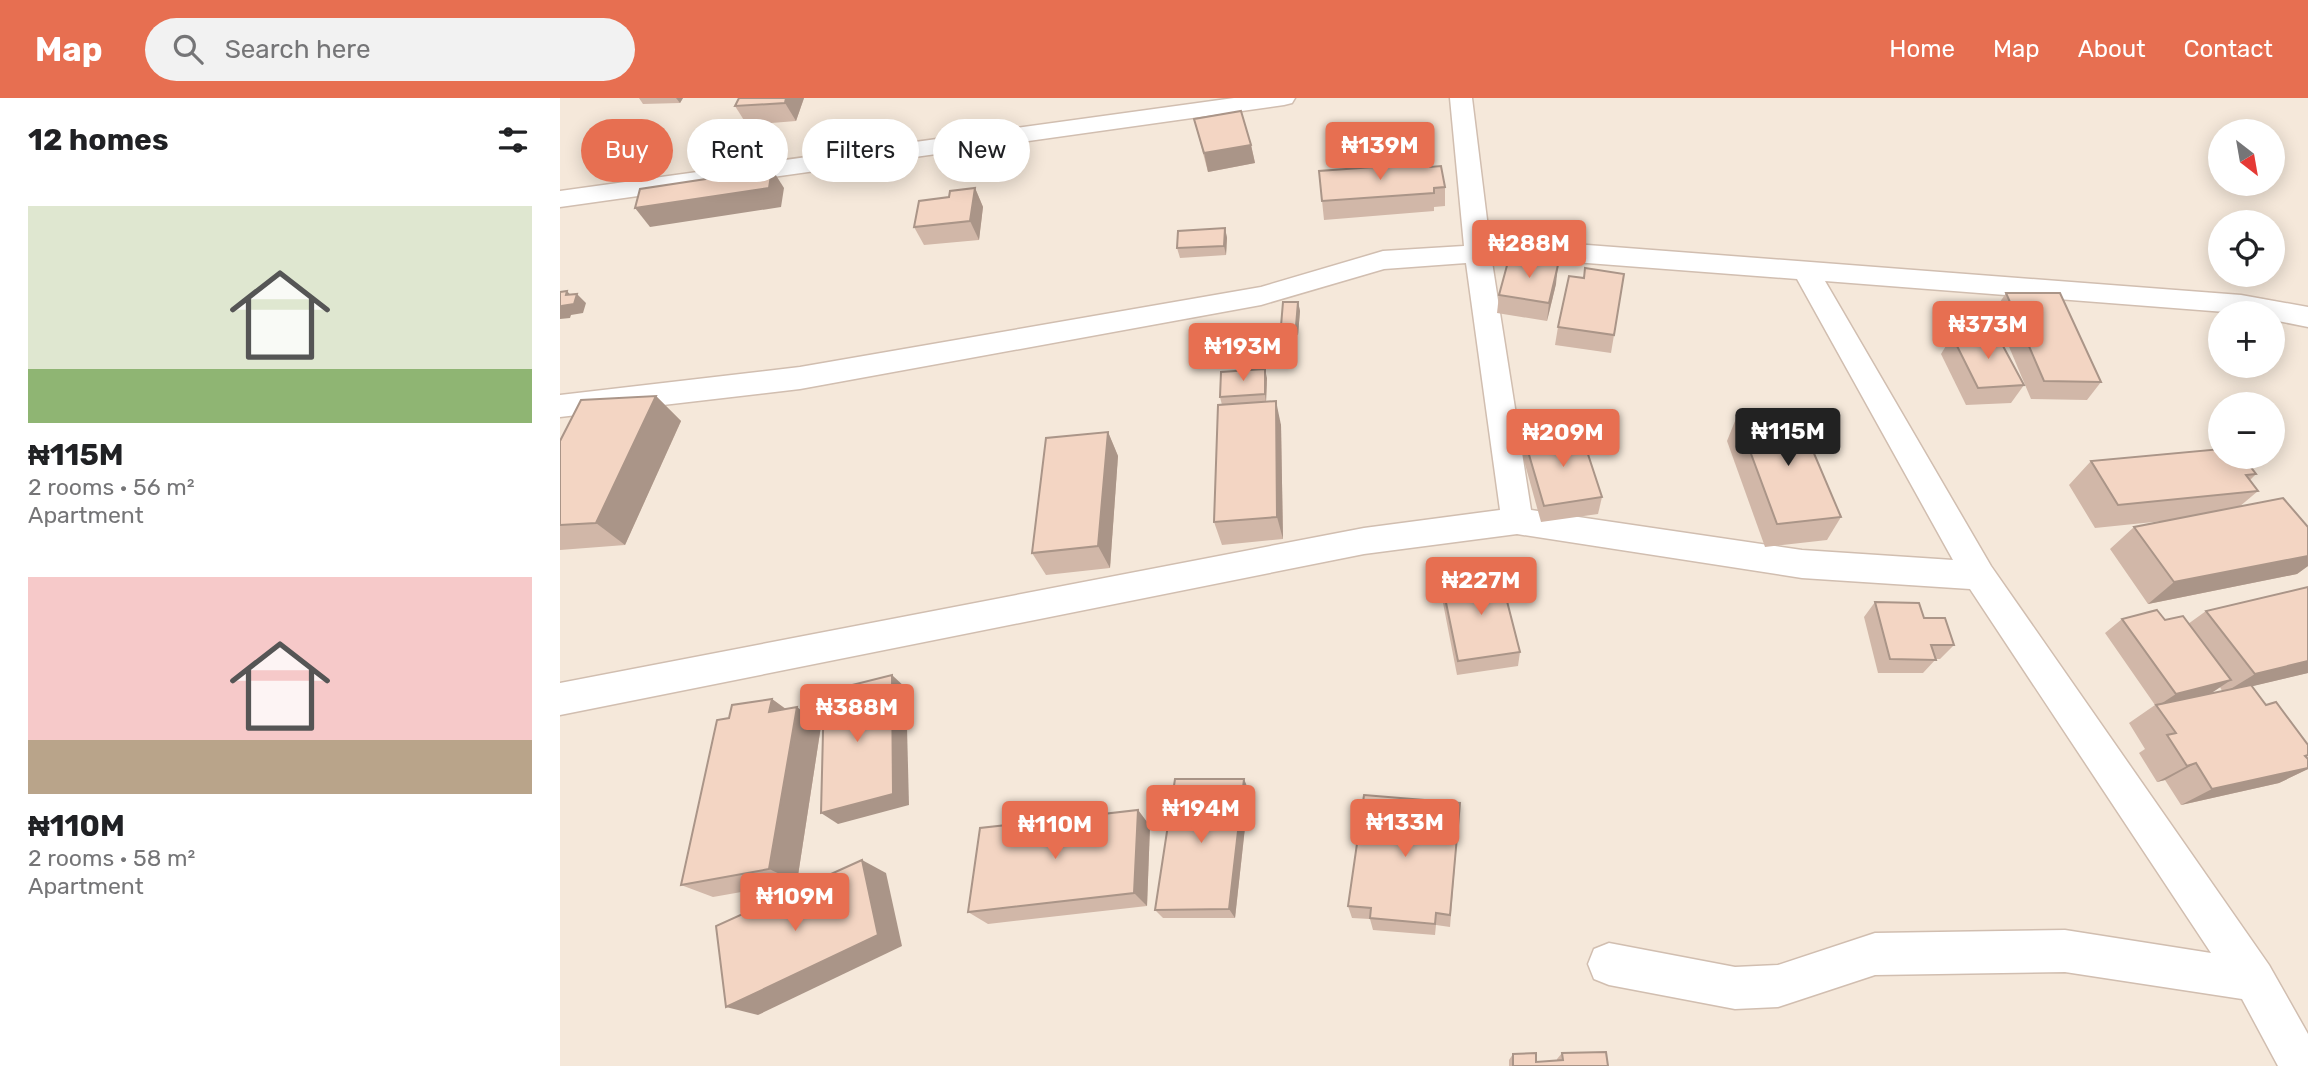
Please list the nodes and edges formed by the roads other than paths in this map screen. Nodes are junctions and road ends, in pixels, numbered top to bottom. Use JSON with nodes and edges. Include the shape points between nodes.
{"nodes":[{"id":1,"x":1284,"y":98,"type":"edge"},
{"id":2,"x":1461,"y":98,"type":"edge"},
{"id":3,"x":560,"y":198,"type":"edge"},
{"id":4,"x":1478,"y":254,"type":"junction"},
{"id":5,"x":1805,"y":272,"type":"junction"},
{"id":6,"x":2308,"y":317,"type":"edge"},
{"id":7,"x":560,"y":406,"type":"edge"},
{"id":8,"x":1517,"y":521,"type":"junction"},
{"id":9,"x":1979,"y":576,"type":"junction"},
{"id":10,"x":560,"y":699,"type":"edge"},
{"id":11,"x":1609,"y":964,"type":"dead end"},
{"id":12,"x":2254,"y":980,"type":"junction"},
{"id":13,"x":2302,"y":1066,"type":"edge"}],
"edges":[{"from":1,"to":3,"type":"street"},
{"from":2,"to":4,"type":"street"},
{"from":4,"to":5,"type":"street","via":[[1535,250]]},
{"from":4,"to":7,"type":"street","via":[[1383,260],[1261,296],[800,377]]},
{"from":4,"to":8,"type":"street"},
{"from":5,"to":6,"type":"street","via":[[2241,304]]},
{"from":5,"to":9,"type":"street"},
{"from":8,"to":9,"type":"street","via":[[1802,564]]},
{"from":8,"to":10,"type":"street","via":[[1350,544]]},
{"from":9,"to":12,"type":"street"},
{"from":11,"to":12,"type":"street","via":[[1735,988],[1778,986],[1875,954],[2065,951]]},
{"from":12,"to":13,"type":"street"}]}
